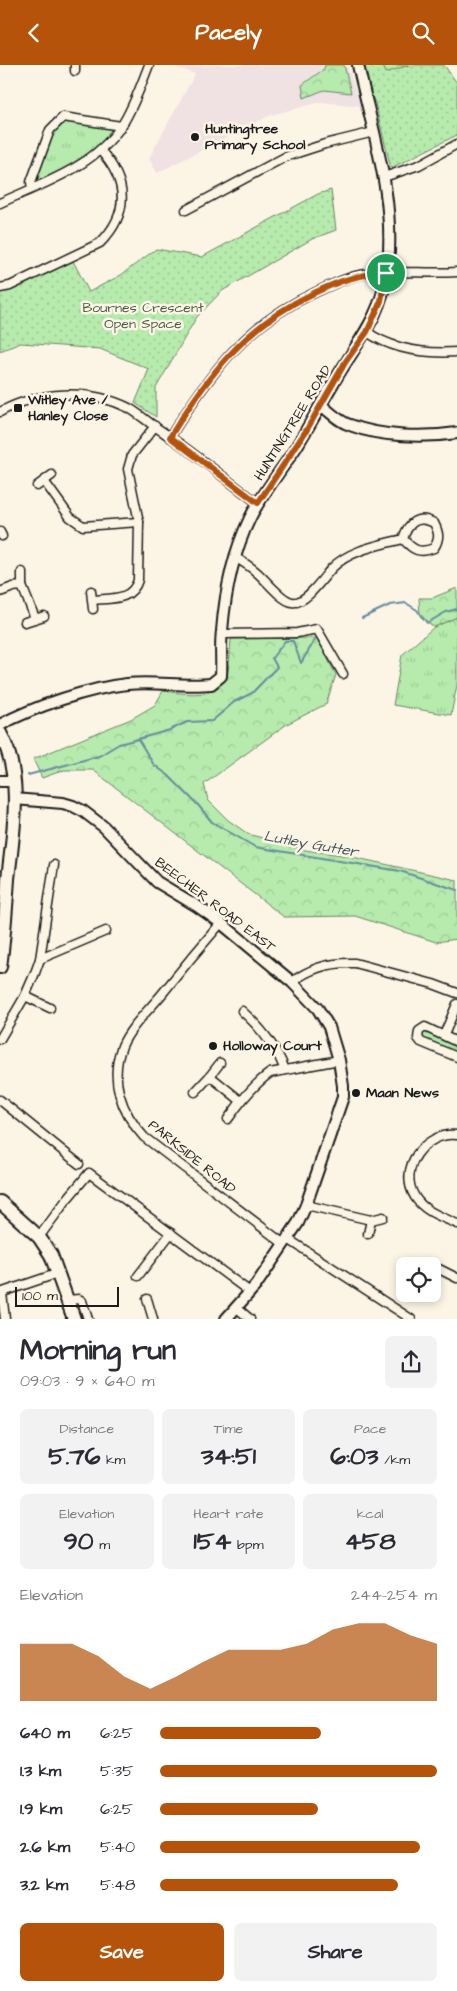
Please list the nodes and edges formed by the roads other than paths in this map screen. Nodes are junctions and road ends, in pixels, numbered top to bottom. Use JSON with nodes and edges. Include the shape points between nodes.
{"nodes":[{"id":1,"x":149,"y":65,"type":"edge"},
{"id":2,"x":358,"y":65,"type":"edge"},
{"id":3,"x":121,"y":126,"type":"junction"},
{"id":4,"x":374,"y":132,"type":"junction"},
{"id":5,"x":457,"y":144,"type":"edge"},
{"id":6,"x":100,"y":150,"type":"junction"},
{"id":7,"x":384,"y":177,"type":"junction"},
{"id":8,"x":32,"y":188,"type":"junction"},
{"id":9,"x":0,"y":203,"type":"edge"},
{"id":10,"x":186,"y":210,"type":"dead end"},
{"id":11,"x":457,"y":271,"type":"edge"},
{"id":12,"x":386,"y":273,"type":"junction"},
{"id":13,"x":0,"y":289,"type":"edge"},
{"id":14,"x":367,"y":332,"type":"junction"},
{"id":15,"x":457,"y":351,"type":"edge"},
{"id":16,"x":321,"y":405,"type":"junction"},
{"id":17,"x":0,"y":412,"type":"edge"},
{"id":18,"x":155,"y":427,"type":"junction"},
{"id":19,"x":457,"y":433,"type":"edge"},
{"id":20,"x":170,"y":437,"type":"junction"},
{"id":21,"x":52,"y":475,"type":"dead end"},
{"id":22,"x":258,"y":503,"type":"junction"},
{"id":23,"x":138,"y":522,"type":"junction"},
{"id":24,"x":403,"y":539,"type":"junction"},
{"id":25,"x":235,"y":557,"type":"junction"},
{"id":26,"x":22,"y":572,"type":"dead end"},
{"id":27,"x":22,"y":586,"type":"junction"},
{"id":28,"x":91,"y":591,"type":"dead end"},
{"id":29,"x":0,"y":592,"type":"edge"},
{"id":30,"x":93,"y":600,"type":"junction"},
{"id":31,"x":93,"y":609,"type":"dead end"},
{"id":32,"x":44,"y":616,"type":"dead end"},
{"id":33,"x":35,"y":618,"type":"junction"},
{"id":34,"x":25,"y":622,"type":"dead end"},
{"id":35,"x":221,"y":634,"type":"junction"},
{"id":36,"x":343,"y":674,"type":"dead end"},
{"id":37,"x":0,"y":725,"type":"edge"},
{"id":38,"x":0,"y":733,"type":"edge"},
{"id":39,"x":6,"y":781,"type":"edge"},
{"id":40,"x":14,"y":799,"type":"junction"},
{"id":41,"x":54,"y":865,"type":"dead end"},
{"id":42,"x":221,"y":923,"type":"junction"},
{"id":43,"x":106,"y":931,"type":"dead end"},
{"id":44,"x":40,"y":959,"type":"junction"},
{"id":45,"x":0,"y":967,"type":"edge"},
{"id":46,"x":292,"y":983,"type":"junction"},
{"id":47,"x":457,"y":993,"type":"edge"},
{"id":48,"x":25,"y":996,"type":"junction"},
{"id":49,"x":457,"y":1005,"type":"edge"},
{"id":50,"x":50,"y":1008,"type":"dead end"},
{"id":51,"x":242,"y":1011,"type":"dead end"},
{"id":52,"x":444,"y":1035,"type":"junction"},
{"id":53,"x":0,"y":1039,"type":"edge"},
{"id":54,"x":457,"y":1042,"type":"edge"},
{"id":55,"x":457,"y":1057,"type":"edge"},
{"id":56,"x":339,"y":1061,"type":"junction"},
{"id":57,"x":220,"y":1063,"type":"dead end"},
{"id":58,"x":285,"y":1070,"type":"junction"},
{"id":59,"x":210,"y":1076,"type":"junction"},
{"id":60,"x":195,"y":1092,"type":"dead end"},
{"id":61,"x":0,"y":1100,"type":"edge"},
{"id":62,"x":240,"y":1101,"type":"junction"},
{"id":63,"x":228,"y":1119,"type":"dead end"},
{"id":64,"x":457,"y":1135,"type":"edge"},
{"id":65,"x":79,"y":1164,"type":"dead end"},
{"id":66,"x":0,"y":1202,"type":"edge"},
{"id":67,"x":306,"y":1205,"type":"junction"},
{"id":68,"x":383,"y":1217,"type":"dead end"},
{"id":69,"x":371,"y":1220,"type":"junction"},
{"id":70,"x":457,"y":1224,"type":"edge"},
{"id":71,"x":171,"y":1233,"type":"junction"},
{"id":72,"x":368,"y":1234,"type":"dead end"},
{"id":73,"x":39,"y":1237,"type":"junction"},
{"id":74,"x":286,"y":1242,"type":"junction"},
{"id":75,"x":441,"y":1270,"type":"edge"},
{"id":76,"x":58,"y":1273,"type":"junction"},
{"id":77,"x":138,"y":1276,"type":"dead end"},
{"id":78,"x":457,"y":1278,"type":"edge"},
{"id":79,"x":250,"y":1291,"type":"junction"},
{"id":80,"x":1,"y":1293,"type":"edge"},
{"id":81,"x":147,"y":1299,"type":"dead end"},
{"id":82,"x":68,"y":1301,"type":"junction"},
{"id":83,"x":236,"y":1308,"type":"junction"},
{"id":84,"x":4,"y":1319,"type":"edge"},
{"id":85,"x":74,"y":1319,"type":"edge"},
{"id":86,"x":88,"y":1319,"type":"edge"},
{"id":87,"x":153,"y":1319,"type":"edge"},
{"id":88,"x":226,"y":1319,"type":"edge"},
{"id":89,"x":250,"y":1319,"type":"edge"},
{"id":90,"x":411,"y":1319,"type":"edge"}],
"edges":[{"from":1,"to":3,"type":"street"},
{"from":2,"to":4,"type":"street","name":"HUNTINGTREE ROAD"},
{"from":3,"to":6,"type":"street"},
{"from":3,"to":8,"type":"street","via":[[63,117],[50,130],[31,182]]},
{"from":4,"to":7,"type":"street","name":"HUNTINGTREE ROAD"},
{"from":4,"to":10,"type":"street","via":[[285,157]]},
{"from":5,"to":7,"type":"street","via":[[419,165]]},
{"from":6,"to":8,"type":"street","via":[[79,167]]},
{"from":6,"to":13,"type":"street","via":[[121,182],[121,209],[110,233],[100,243]]},
{"from":7,"to":12,"type":"street","name":"HUNTINGTREE ROAD","via":[[390,241]]},
{"from":8,"to":9,"type":"street"},
{"from":11,"to":12,"type":"street"},
{"from":12,"to":14,"type":"street","name":"HUNTINGTREE ROAD","via":[[381,301]]},
{"from":12,"to":20,"type":"street","via":[[365,274],[341,281],[280,310],[217,368]]},
{"from":14,"to":15,"type":"street","via":[[380,341],[412,350]]},
{"from":14,"to":16,"type":"street","name":"HUNTINGTREE ROAD"},
{"from":16,"to":19,"type":"street","via":[[347,425],[370,432],[405,435]]},
{"from":16,"to":22,"type":"street","name":"HUNTINGTREE ROAD"},
{"from":17,"to":18,"type":"street","via":[[34,399],[75,395],[129,409]]},
{"from":18,"to":20,"type":"street"},
{"from":18,"to":23,"type":"street","via":[[132,455],[128,469]]},
{"from":20,"to":22,"type":"street"},
{"from":21,"to":23,"type":"street","via":[[40,484],[70,517],[83,526]]},
{"from":22,"to":25,"type":"street","name":"HUNTINGTREE ROAD"},
{"from":23,"to":30,"type":"street","via":[[136,587],[124,596]]},
{"from":24,"to":24,"type":"street","via":[[407,527],[416,519],[428,519],[434,523],[439,535],[434,548],[424,551],[410,547]]},
{"from":24,"to":25,"type":"street","via":[[341,560],[307,597],[296,602],[283,597]]},
{"from":25,"to":35,"type":"street","name":"HUNTINGTREE ROAD"},
{"from":26,"to":27,"type":"street"},
{"from":27,"to":29,"type":"street"},
{"from":27,"to":33,"type":"street"},
{"from":28,"to":30,"type":"street"},
{"from":30,"to":31,"type":"street"},
{"from":32,"to":33,"type":"street"},
{"from":33,"to":34,"type":"street"},
{"from":35,"to":36,"type":"street","via":[[297,633],[318,629]]},
{"from":35,"to":37,"type":"street","name":"HUNTINGTREE ROAD","via":[[221,677],[210,684],[127,684],[40,707]]},
{"from":38,"to":39,"type":"highway","via":[[9,753]]},
{"from":39,"to":40,"type":"highway"},
{"from":40,"to":42,"type":"street","name":"BEECHER ROAD EAST","via":[[63,803],[83,811],[104,827],[157,882]]},
{"from":40,"to":45,"type":"highway"},
{"from":41,"to":44,"type":"street"},
{"from":42,"to":46,"type":"street","name":"BEECHER ROAD EAST"},
{"from":42,"to":74,"type":"street","name":"PARKSIDE ROAD","via":[[138,1022],[123,1045],[116,1077],[118,1090],[130,1121],[144,1137]]},
{"from":43,"to":44,"type":"street"},
{"from":44,"to":48,"type":"street"},
{"from":46,"to":47,"type":"street","via":[[320,966],[343,962]]},
{"from":46,"to":56,"type":"street","name":"BEECHER ROAD EAST","via":[[318,1009],[329,1027]]},
{"from":48,"to":50,"type":"street"},
{"from":48,"to":53,"type":"street"},
{"from":49,"to":52,"type":"street"},
{"from":51,"to":58,"type":"street","via":[[270,1040]]},
{"from":52,"to":54,"type":"street"},
{"from":52,"to":55,"type":"street","via":[[426,1027],[419,1031],[418,1038]]},
{"from":56,"to":58,"type":"street"},
{"from":56,"to":67,"type":"street","name":"BEECHER ROAD EAST","via":[[344,1086],[342,1097]]},
{"from":57,"to":59,"type":"street"},
{"from":58,"to":62,"type":"street","via":[[261,1079]]},
{"from":59,"to":60,"type":"street"},
{"from":59,"to":62,"type":"street"},
{"from":61,"to":65,"type":"street"},
{"from":62,"to":63,"type":"street"},
{"from":64,"to":70,"type":"street","via":[[444,1135],[421,1148],[412,1162],[409,1177],[416,1198],[423,1206]]},
{"from":66,"to":73,"type":"highway"},
{"from":67,"to":69,"type":"street"},
{"from":67,"to":74,"type":"street","name":"BEECHER ROAD EAST"},
{"from":68,"to":69,"type":"street"},
{"from":69,"to":72,"type":"street"},
{"from":71,"to":73,"type":"street","via":[[89,1173]]},
{"from":71,"to":77,"type":"street"},
{"from":71,"to":79,"type":"street"},
{"from":73,"to":76,"type":"highway"},
{"from":74,"to":79,"type":"street","name":"BEECHER ROAD EAST"},
{"from":74,"to":90,"type":"street","name":"PARKSIDE ROAD"},
{"from":75,"to":78,"type":"street"},
{"from":76,"to":80,"type":"street"},
{"from":76,"to":82,"type":"highway"},
{"from":79,"to":83,"type":"street","name":"BEECHER ROAD EAST"},
{"from":80,"to":84,"type":"street"},
{"from":81,"to":87,"type":"street"},
{"from":82,"to":85,"type":"highway"},
{"from":82,"to":86,"type":"street","via":[[82,1301]]},
{"from":83,"to":88,"type":"street","name":"BEECHER ROAD EAST"},
{"from":83,"to":89,"type":"street"}]}
